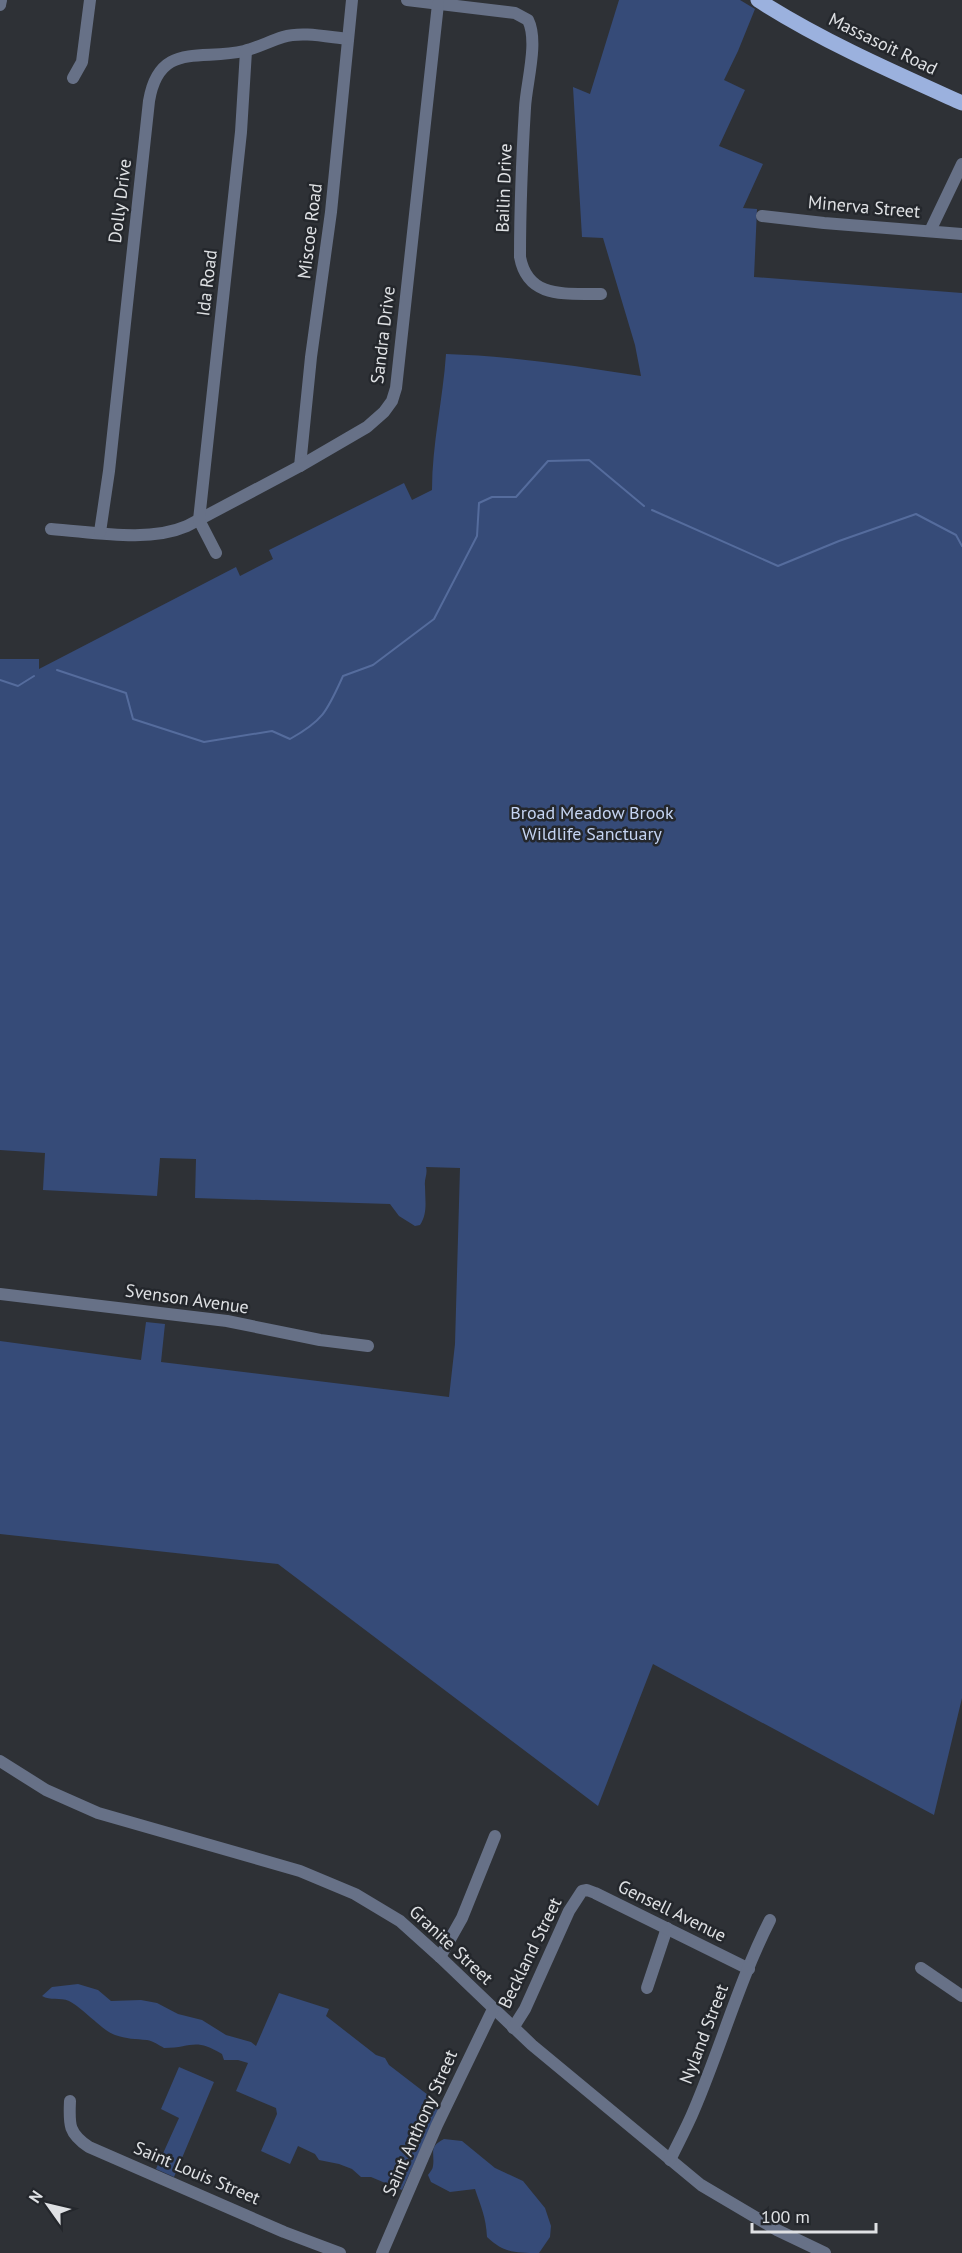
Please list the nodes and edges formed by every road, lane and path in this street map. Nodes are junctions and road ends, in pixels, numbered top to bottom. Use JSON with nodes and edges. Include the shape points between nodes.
{"nodes":[{"id":1,"x":1,"y":0,"type":"edge"},
{"id":2,"x":90,"y":0,"type":"edge"},
{"id":3,"x":352,"y":0,"type":"edge"},
{"id":4,"x":407,"y":0,"type":"edge"},
{"id":5,"x":758,"y":0,"type":"edge"},
{"id":6,"x":438,"y":4,"type":"junction"},
{"id":7,"x":0,"y":5,"type":"edge"},
{"id":8,"x":348,"y":39,"type":"junction"},
{"id":9,"x":246,"y":51,"type":"junction"},
{"id":10,"x":73,"y":78,"type":"dead end"},
{"id":11,"x":962,"y":103,"type":"edge"},
{"id":12,"x":962,"y":164,"type":"edge"},
{"id":13,"x":762,"y":216,"type":"dead end"},
{"id":14,"x":930,"y":231,"type":"junction"},
{"id":15,"x":962,"y":234,"type":"edge"},
{"id":16,"x":601,"y":294,"type":"dead end"},
{"id":17,"x":300,"y":466,"type":"junction"},
{"id":18,"x":199,"y":520,"type":"junction"},
{"id":19,"x":51,"y":529,"type":"dead end"},
{"id":20,"x":100,"y":532,"type":"junction"},
{"id":21,"x":216,"y":553,"type":"dead end"},
{"id":22,"x":0,"y":1294,"type":"edge"},
{"id":23,"x":368,"y":1346,"type":"dead end"},
{"id":24,"x":0,"y":1761,"type":"edge"},
{"id":25,"x":495,"y":1836,"type":"dead end"},
{"id":26,"x":579,"y":1894,"type":"joint"},
{"id":27,"x":770,"y":1920,"type":"dead end"},
{"id":28,"x":667,"y":1928,"type":"junction"},
{"id":29,"x":440,"y":1957,"type":"junction"},
{"id":30,"x":749,"y":1968,"type":"junction"},
{"id":31,"x":921,"y":1968,"type":"dead end"},
{"id":32,"x":647,"y":1988,"type":"dead end"},
{"id":33,"x":962,"y":1996,"type":"edge"},
{"id":34,"x":493,"y":2009,"type":"junction"},
{"id":35,"x":513,"y":2028,"type":"junction"},
{"id":36,"x":70,"y":2101,"type":"dead end"},
{"id":37,"x":670,"y":2160,"type":"junction"},
{"id":38,"x":340,"y":2253,"type":"edge"},
{"id":39,"x":382,"y":2253,"type":"edge"},
{"id":40,"x":825,"y":2253,"type":"edge"}],
"edges":[{"from":1,"to":7,"type":"street"},
{"from":2,"to":10,"type":"street","via":[[82,62]]},
{"from":3,"to":8,"type":"street","name":"Miscoe Road"},
{"from":4,"to":6,"type":"street"},
{"from":5,"to":11,"type":"main road","name":"Massasoit Road","via":[[842,47]]},
{"from":6,"to":16,"type":"street","name":"Bailin Drive","via":[[515,13],[528,21],[532,35],[522,174],[522,267],[529,279],[544,290]]},
{"from":6,"to":17,"type":"street","name":"Sandra Drive","via":[[394,395],[379,418]]},
{"from":8,"to":9,"type":"street","name":"Dolly Drive","via":[[298,34]]},
{"from":8,"to":17,"type":"street","name":"Miscoe Road"},
{"from":9,"to":18,"type":"street","name":"Ida Road","via":[[242,132]]},
{"from":9,"to":20,"type":"street","name":"Dolly Drive","via":[[174,60],[151,86]]},
{"from":12,"to":14,"type":"street"},
{"from":13,"to":14,"type":"street","name":"Minerva Street"},
{"from":14,"to":15,"type":"street","name":"Minerva Street"},
{"from":17,"to":18,"type":"street","name":"Sandra Drive"},
{"from":18,"to":20,"type":"street","name":"Sandra Drive","via":[[171,533],[156,535]]},
{"from":18,"to":21,"type":"street"},
{"from":19,"to":20,"type":"street","name":"Sandra Drive"},
{"from":22,"to":23,"type":"street","name":"Svenson Avenue","via":[[227,1321]]},
{"from":24,"to":29,"type":"street","name":"Granite Street","via":[[46,1790],[98,1813],[331,1882],[400,1921]]},
{"from":25,"to":29,"type":"street","via":[[462,1918]]},
{"from":26,"to":28,"type":"street","name":"Gensell Avenue","via":[[587,1890],[595,1893]]},
{"from":26,"to":35,"type":"street","name":"Beckland Street"},
{"from":27,"to":30,"type":"street","name":"Nyland Street"},
{"from":28,"to":30,"type":"street","name":"Gensell Avenue"},
{"from":28,"to":32,"type":"street"},
{"from":29,"to":34,"type":"street","name":"Granite Street"},
{"from":30,"to":37,"type":"street","name":"Nyland Street","via":[[694,2112]]},
{"from":31,"to":33,"type":"street"},
{"from":34,"to":35,"type":"street","name":"Granite Street"},
{"from":34,"to":39,"type":"street","name":"Saint Anthony Street"},
{"from":35,"to":37,"type":"street","name":"Granite Street"},
{"from":36,"to":38,"type":"street","name":"Saint Louis Street","via":[[69,2122],[74,2136],[89,2147]]},
{"from":37,"to":40,"type":"street","name":"Granite Street","via":[[727,2202]]}]}
